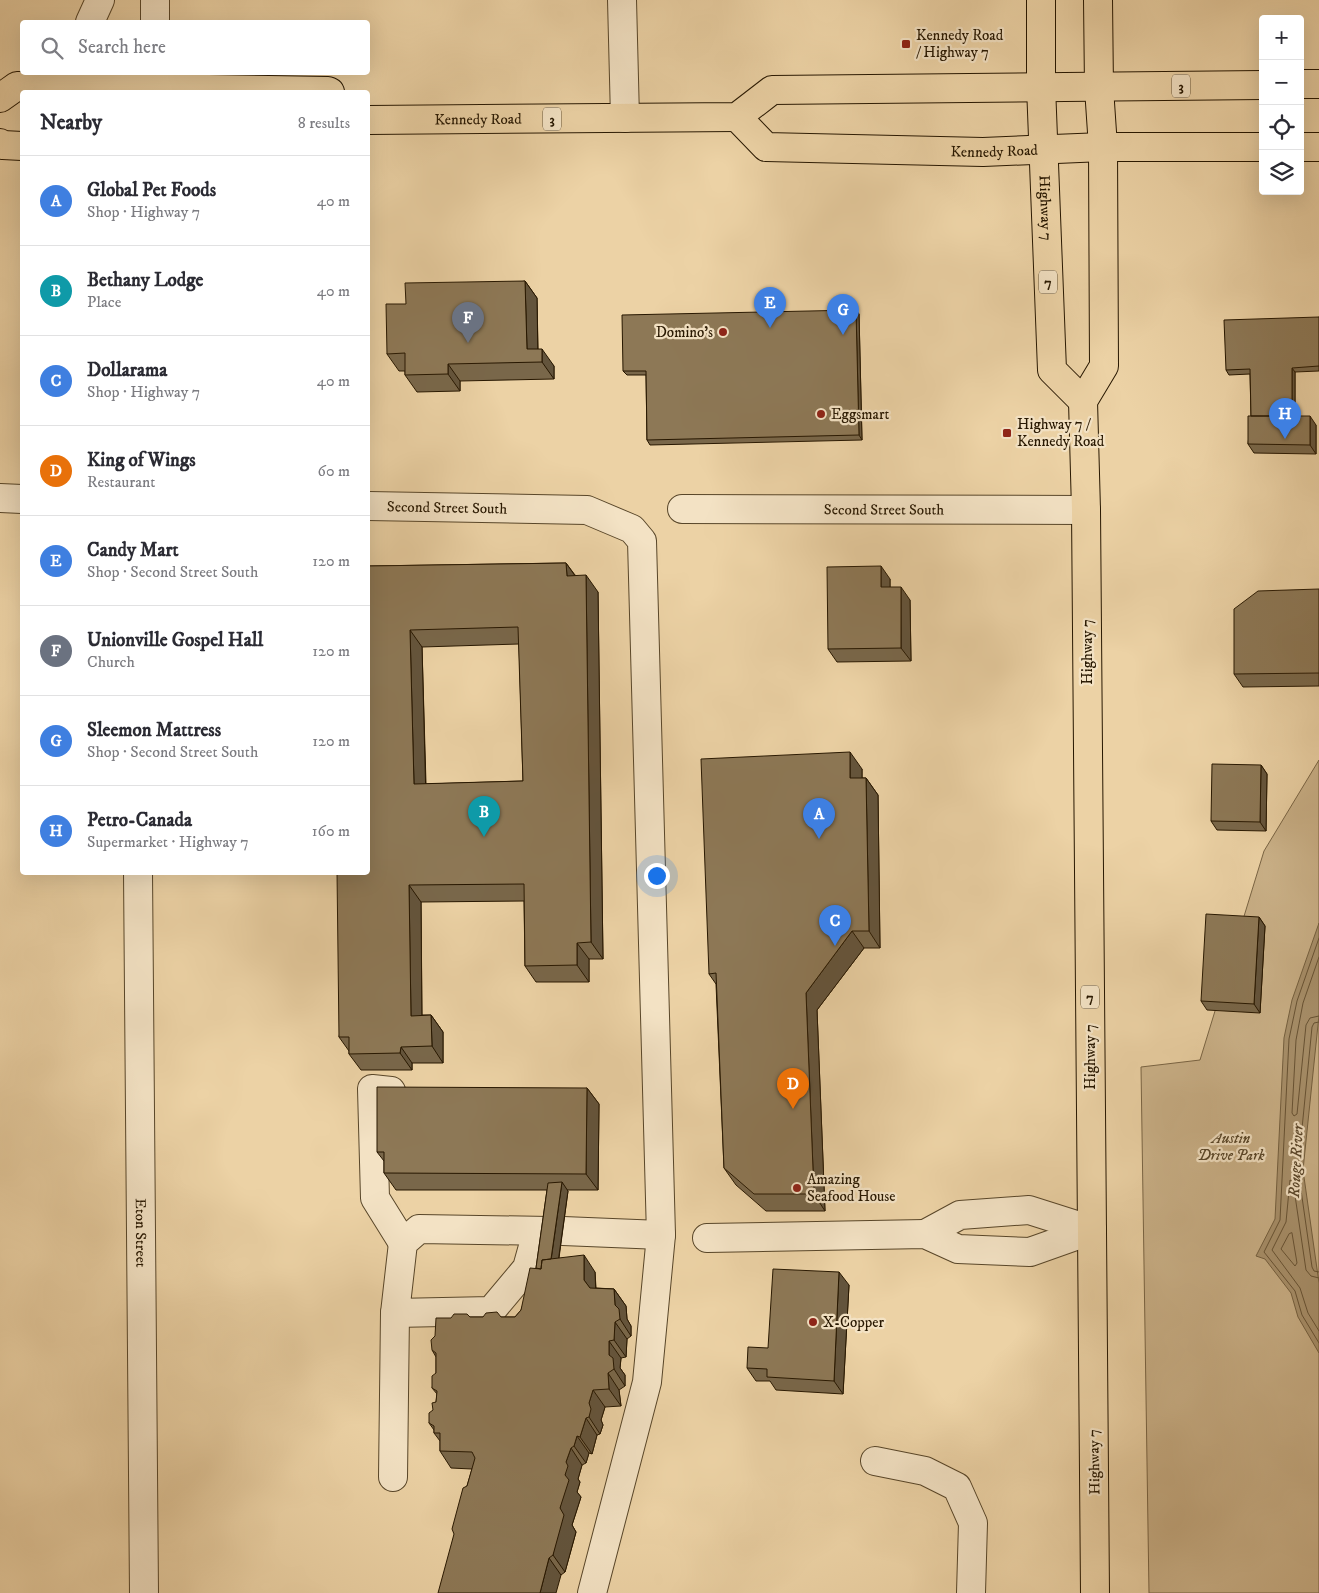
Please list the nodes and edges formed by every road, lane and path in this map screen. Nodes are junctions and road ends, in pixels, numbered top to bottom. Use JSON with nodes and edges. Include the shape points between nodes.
{"nodes":[{"id":1,"x":100,"y":0,"type":"edge"},
{"id":2,"x":154,"y":0,"type":"edge"},
{"id":3,"x":622,"y":0,"type":"edge"},
{"id":4,"x":1041,"y":0,"type":"edge"},
{"id":5,"x":1098,"y":0,"type":"edge"},
{"id":6,"x":91,"y":20,"type":"edge"},
{"id":7,"x":155,"y":20,"type":"edge"},
{"id":8,"x":40,"y":75,"type":"edge"},
{"id":9,"x":142,"y":84,"type":"edge"},
{"id":10,"x":1304,"y":84,"type":"edge"},
{"id":11,"x":1319,"y":84,"type":"edge"},
{"id":12,"x":1259,"y":85,"type":"edge"},
{"id":13,"x":1041,"y":86,"type":"junction"},
{"id":14,"x":1099,"y":88,"type":"junction"},
{"id":15,"x":42,"y":90,"type":"edge"},
{"id":16,"x":283,"y":90,"type":"edge"},
{"id":17,"x":9,"y":92,"type":"edge"},
{"id":18,"x":625,"y":118,"type":"junction"},
{"id":19,"x":737,"y":118,"type":"junction"},
{"id":20,"x":370,"y":120,"type":"edge"},
{"id":21,"x":0,"y":143,"type":"edge"},
{"id":22,"x":20,"y":146,"type":"edge"},
{"id":23,"x":1259,"y":147,"type":"edge"},
{"id":24,"x":1304,"y":147,"type":"edge"},
{"id":25,"x":1319,"y":147,"type":"edge"},
{"id":26,"x":1103,"y":148,"type":"junction"},
{"id":27,"x":1044,"y":150,"type":"junction"},
{"id":28,"x":1083,"y":401,"type":"junction"},
{"id":29,"x":0,"y":498,"type":"edge"},
{"id":30,"x":20,"y":499,"type":"edge"},
{"id":31,"x":370,"y":506,"type":"edge"},
{"id":32,"x":682,"y":509,"type":"dead end"},
{"id":33,"x":1086,"y":510,"type":"junction"},
{"id":34,"x":138,"y":875,"type":"edge"},
{"id":35,"x":390,"y":1091,"type":"edge"},
{"id":36,"x":1092,"y":1230,"type":"junction"},
{"id":37,"x":549,"y":1231,"type":"junction"},
{"id":38,"x":925,"y":1234,"type":"junction"},
{"id":39,"x":661,"y":1235,"type":"junction"},
{"id":40,"x":707,"y":1238,"type":"dead end"},
{"id":41,"x":403,"y":1243,"type":"junction"},
{"id":42,"x":395,"y":1313,"type":"junction"},
{"id":43,"x":875,"y":1460,"type":"dead end"},
{"id":44,"x":393,"y":1477,"type":"dead end"},
{"id":45,"x":144,"y":1593,"type":"edge"},
{"id":46,"x":592,"y":1593,"type":"edge"},
{"id":47,"x":971,"y":1593,"type":"edge"},
{"id":48,"x":1095,"y":1593,"type":"edge"}],
"edges":[{"from":1,"to":6,"type":"street"},
{"from":2,"to":7,"type":"street"},
{"from":3,"to":18,"type":"street"},
{"from":4,"to":13,"type":"main road","name":"Highway 7","number":"7"},
{"from":5,"to":14,"type":"main road"},
{"from":8,"to":17,"type":"street"},
{"from":9,"to":15,"type":"main road"},
{"from":9,"to":16,"type":"main road"},
{"from":10,"to":11,"type":"main road"},
{"from":12,"to":14,"type":"main road","number":"3"},
{"from":13,"to":14,"type":"main road","number":"3"},
{"from":13,"to":19,"type":"main road","number":"3","via":[[772,90]]},
{"from":13,"to":27,"type":"main road","name":"Highway 7","number":"7"},
{"from":14,"to":26,"type":"main road"},
{"from":18,"to":19,"type":"main road","name":"Kennedy Road","number":"3"},
{"from":18,"to":20,"type":"main road","name":"Kennedy Road","number":"3"},
{"from":19,"to":27,"type":"main road","name":"Kennedy Road","via":[[766,147],[983,152]]},
{"from":21,"to":22,"type":"main road"},
{"from":23,"to":26,"type":"main road","name":"Kennedy Road"},
{"from":24,"to":25,"type":"main road"},
{"from":26,"to":27,"type":"main road","name":"Kennedy Road"},
{"from":26,"to":28,"type":"main road","via":[[1104,366]]},
{"from":27,"to":28,"type":"main road","name":"Highway 7","number":"7","via":[[1052,370]]},
{"from":28,"to":33,"type":"main road","name":"Highway 7","number":"7"},
{"from":29,"to":30,"type":"street"},
{"from":31,"to":39,"type":"street","name":"Second Street South","via":[[587,510],[632,529],[642,541]]},
{"from":32,"to":33,"type":"street","name":"Second Street South"},
{"from":33,"to":36,"type":"main road","name":"Highway 7","number":"7"},
{"from":34,"to":45,"type":"street","name":"Eton Street"},
{"from":35,"to":41,"type":"street","via":[[372,1089],[374,1198]]},
{"from":36,"to":38,"type":"street","via":[[1030,1252],[958,1249]]},
{"from":36,"to":38,"type":"street","via":[[1029,1210],[960,1214]]},
{"from":36,"to":48,"type":"main road","name":"Highway 7","number":"7"},
{"from":37,"to":39,"type":"street"},
{"from":37,"to":41,"type":"street","via":[[418,1229]]},
{"from":37,"to":42,"type":"street","via":[[527,1268],[491,1311]]},
{"from":38,"to":40,"type":"street"},
{"from":39,"to":46,"type":"street","name":"Second Street South","via":[[646,1382]]},
{"from":41,"to":42,"type":"street"},
{"from":42,"to":44,"type":"street"},
{"from":43,"to":47,"type":"street","via":[[925,1471],[957,1487],[973,1523]]}]}
